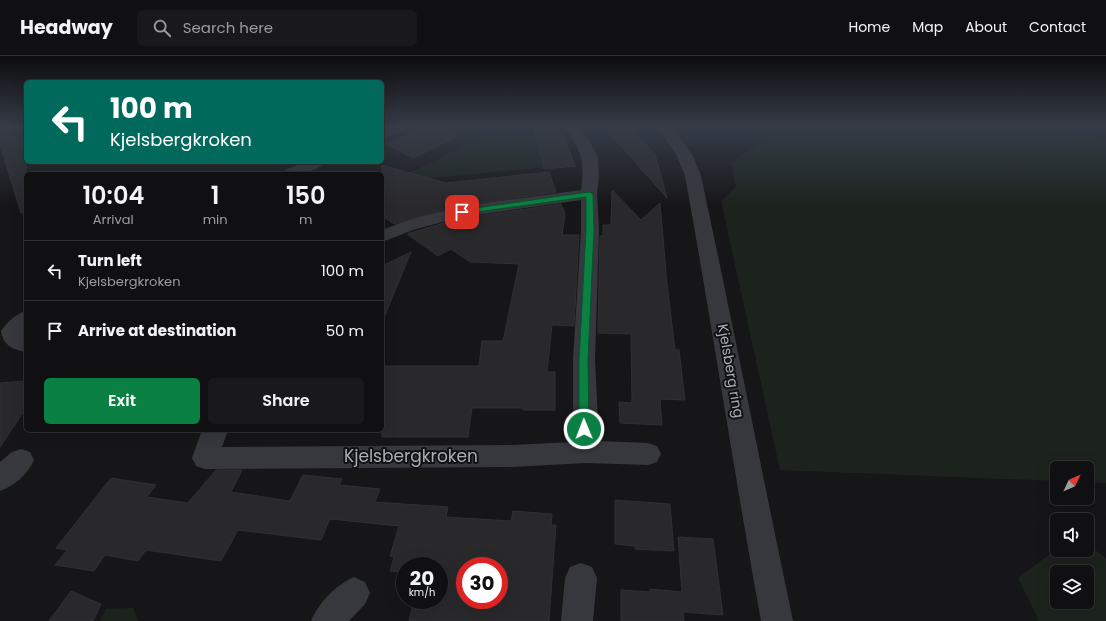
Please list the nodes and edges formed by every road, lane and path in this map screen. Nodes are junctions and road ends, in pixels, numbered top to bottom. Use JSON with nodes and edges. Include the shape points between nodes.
{"nodes":[{"id":1,"x":588,"y":153,"type":"edge"},
{"id":2,"x":683,"y":153,"type":"edge"},
{"id":3,"x":312,"y":164,"type":"edge"},
{"id":4,"x":293,"y":172,"type":"edge"},
{"id":5,"x":589,"y":194,"type":"junction"},
{"id":6,"x":384,"y":236,"type":"edge"},
{"id":7,"x":24,"y":320,"type":"edge"},
{"id":8,"x":24,"y":343,"type":"edge"},
{"id":9,"x":214,"y":432,"type":"edge"},
{"id":10,"x":586,"y":452,"type":"junction"},
{"id":11,"x":648,"y":454,"type":"dead end"},
{"id":12,"x":21,"y":460,"type":"dead end"},
{"id":13,"x":0,"y":480,"type":"edge"},
{"id":14,"x":581,"y":578,"type":"dead end"},
{"id":15,"x":354,"y":594,"type":"dead end"},
{"id":16,"x":327,"y":621,"type":"edge"},
{"id":17,"x":577,"y":621,"type":"edge"},
{"id":18,"x":777,"y":621,"type":"edge"}],
"edges":[{"from":1,"to":5,"type":"street","via":[[591,177]]},
{"from":2,"to":18,"type":"street","name":"Kjelsberg ring","via":[[693,176]]},
{"from":3,"to":4,"type":"street"},
{"from":5,"to":6,"type":"street","via":[[462,212],[425,220]]},
{"from":5,"to":10,"type":"street","via":[[590,230],[584,360]]},
{"from":7,"to":8,"type":"street","via":[[12,331],[16,341]]},
{"from":9,"to":10,"type":"street","name":"Kjelsbergkroken","via":[[205,458],[512,456]]},
{"from":10,"to":11,"type":"street","name":"Kjelsbergkroken"},
{"from":12,"to":13,"type":"street"},
{"from":14,"to":17,"type":"street"},
{"from":15,"to":16,"type":"street"}]}
